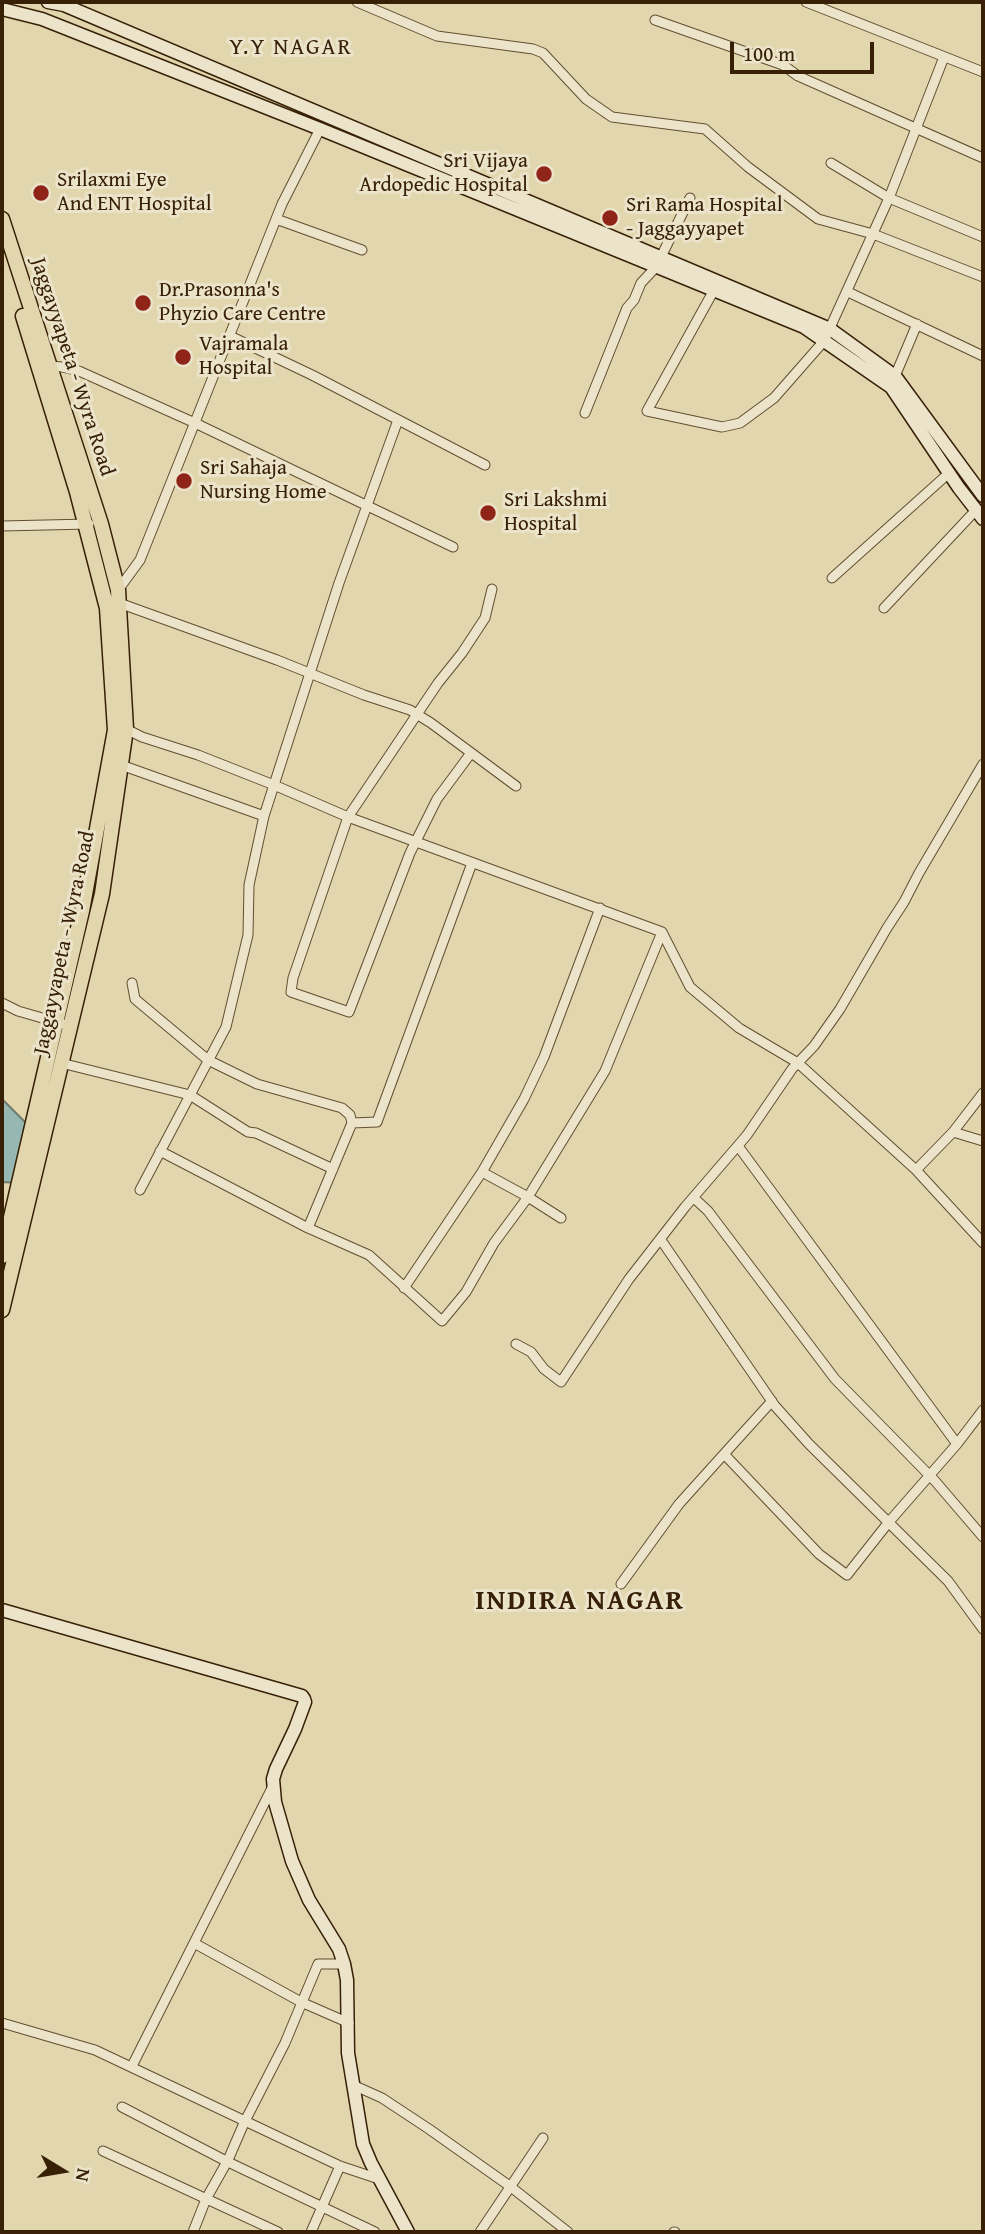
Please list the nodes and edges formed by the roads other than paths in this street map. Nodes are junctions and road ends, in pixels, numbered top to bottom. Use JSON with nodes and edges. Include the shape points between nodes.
{"nodes":[{"id":1,"x":48,"y":2,"type":"edge"},
{"id":2,"x":357,"y":2,"type":"edge"},
{"id":3,"x":806,"y":2,"type":"edge"},
{"id":4,"x":2,"y":9,"type":"edge"},
{"id":5,"x":656,"y":20,"type":"dead end"},
{"id":6,"x":944,"y":57,"type":"junction"},
{"id":7,"x":983,"y":72,"type":"edge"},
{"id":8,"x":917,"y":127,"type":"junction"},
{"id":9,"x":320,"y":129,"type":"junction"},
{"id":10,"x":983,"y":158,"type":"edge"},
{"id":11,"x":831,"y":163,"type":"dead end"},
{"id":12,"x":690,"y":198,"type":"dead end"},
{"id":13,"x":889,"y":198,"type":"junction"},
{"id":14,"x":2,"y":219,"type":"edge"},
{"id":15,"x":276,"y":219,"type":"junction"},
{"id":16,"x":873,"y":234,"type":"junction"},
{"id":17,"x":983,"y":237,"type":"edge"},
{"id":18,"x":2,"y":248,"type":"edge"},
{"id":19,"x":362,"y":250,"type":"dead end"},
{"id":20,"x":659,"y":262,"type":"junction"},
{"id":21,"x":983,"y":277,"type":"edge"},
{"id":22,"x":714,"y":290,"type":"junction"},
{"id":23,"x":848,"y":292,"type":"junction"},
{"id":24,"x":917,"y":324,"type":"junction"},
{"id":25,"x":827,"y":335,"type":"junction"},
{"id":26,"x":230,"y":336,"type":"junction"},
{"id":27,"x":983,"y":356,"type":"edge"},
{"id":28,"x":49,"y":366,"type":"junction"},
{"id":29,"x":893,"y":381,"type":"junction"},
{"id":30,"x":585,"y":413,"type":"dead end"},
{"id":31,"x":398,"y":420,"type":"junction"},
{"id":32,"x":195,"y":423,"type":"junction"},
{"id":33,"x":485,"y":465,"type":"dead end"},
{"id":34,"x":949,"y":473,"type":"junction"},
{"id":35,"x":983,"y":496,"type":"edge"},
{"id":36,"x":367,"y":505,"type":"junction"},
{"id":37,"x":980,"y":514,"type":"edge"},
{"id":38,"x":85,"y":524,"type":"junction"},
{"id":39,"x":101,"y":524,"type":"junction"},
{"id":40,"x":2,"y":526,"type":"edge"},
{"id":41,"x":453,"y":547,"type":"dead end"},
{"id":42,"x":832,"y":578,"type":"dead end"},
{"id":43,"x":492,"y":589,"type":"dead end"},
{"id":44,"x":118,"y":597,"type":"junction"},
{"id":45,"x":884,"y":608,"type":"dead end"},
{"id":46,"x":309,"y":674,"type":"junction"},
{"id":47,"x":417,"y":715,"type":"junction"},
{"id":48,"x":126,"y":729,"type":"junction"},
{"id":49,"x":471,"y":753,"type":"junction"},
{"id":50,"x":983,"y":764,"type":"edge"},
{"id":51,"x":121,"y":765,"type":"junction"},
{"id":52,"x":274,"y":785,"type":"junction"},
{"id":53,"x":516,"y":786,"type":"dead end"},
{"id":54,"x":264,"y":816,"type":"junction"},
{"id":55,"x":348,"y":817,"type":"junction"},
{"id":56,"x":415,"y":842,"type":"junction"},
{"id":57,"x":472,"y":863,"type":"junction"},
{"id":58,"x":600,"y":908,"type":"junction"},
{"id":59,"x":662,"y":932,"type":"junction"},
{"id":60,"x":132,"y":983,"type":"dead end"},
{"id":61,"x":2,"y":1003,"type":"edge"},
{"id":62,"x":63,"y":1024,"type":"junction"},
{"id":63,"x":208,"y":1060,"type":"junction"},
{"id":64,"x":61,"y":1063,"type":"junction"},
{"id":65,"x":798,"y":1063,"type":"junction"},
{"id":66,"x":983,"y":1093,"type":"edge"},
{"id":67,"x":190,"y":1095,"type":"junction"},
{"id":68,"x":352,"y":1123,"type":"junction"},
{"id":69,"x":953,"y":1132,"type":"junction"},
{"id":70,"x":983,"y":1141,"type":"edge"},
{"id":71,"x":738,"y":1146,"type":"junction"},
{"id":72,"x":160,"y":1151,"type":"junction"},
{"id":73,"x":333,"y":1169,"type":"junction"},
{"id":74,"x":916,"y":1170,"type":"junction"},
{"id":75,"x":482,"y":1172,"type":"junction"},
{"id":76,"x":140,"y":1189,"type":"dead end"},
{"id":77,"x":528,"y":1197,"type":"junction"},
{"id":78,"x":694,"y":1198,"type":"junction"},
{"id":79,"x":561,"y":1218,"type":"dead end"},
{"id":80,"x":308,"y":1228,"type":"junction"},
{"id":81,"x":661,"y":1240,"type":"junction"},
{"id":82,"x":983,"y":1243,"type":"edge"},
{"id":83,"x":2,"y":1256,"type":"edge"},
{"id":84,"x":404,"y":1288,"type":"junction"},
{"id":85,"x":2,"y":1310,"type":"edge"},
{"id":86,"x":516,"y":1344,"type":"dead end"},
{"id":87,"x":772,"y":1401,"type":"junction"},
{"id":88,"x":983,"y":1410,"type":"edge"},
{"id":89,"x":957,"y":1444,"type":"junction"},
{"id":90,"x":724,"y":1454,"type":"junction"},
{"id":91,"x":928,"y":1475,"type":"junction"},
{"id":92,"x":888,"y":1522,"type":"junction"},
{"id":93,"x":983,"y":1537,"type":"edge"},
{"id":94,"x":621,"y":1584,"type":"dead end"},
{"id":95,"x":2,"y":1610,"type":"edge"},
{"id":96,"x":983,"y":1629,"type":"edge"},
{"id":97,"x":273,"y":1784,"type":"junction"},
{"id":98,"x":194,"y":1943,"type":"junction"},
{"id":99,"x":344,"y":1964,"type":"junction"},
{"id":100,"x":301,"y":2002,"type":"junction"},
{"id":101,"x":2,"y":2023,"type":"edge"},
{"id":102,"x":349,"y":2023,"type":"junction"},
{"id":103,"x":132,"y":2066,"type":"junction"},
{"id":104,"x":353,"y":2085,"type":"junction"},
{"id":105,"x":122,"y":2107,"type":"dead end"},
{"id":106,"x":244,"y":2123,"type":"junction"},
{"id":107,"x":543,"y":2138,"type":"dead end"},
{"id":108,"x":103,"y":2151,"type":"dead end"},
{"id":109,"x":228,"y":2162,"type":"junction"},
{"id":110,"x":340,"y":2166,"type":"junction"},
{"id":111,"x":379,"y":2179,"type":"junction"},
{"id":112,"x":512,"y":2187,"type":"junction"},
{"id":113,"x":206,"y":2199,"type":"junction"},
{"id":114,"x":322,"y":2207,"type":"junction"},
{"id":115,"x":193,"y":2232,"type":"edge"},
{"id":116,"x":278,"y":2232,"type":"edge"},
{"id":117,"x":311,"y":2232,"type":"edge"},
{"id":118,"x":375,"y":2232,"type":"edge"},
{"id":119,"x":408,"y":2232,"type":"edge"},
{"id":120,"x":480,"y":2232,"type":"edge"},
{"id":121,"x":568,"y":2232,"type":"edge"}],
"edges":[{"from":1,"to":20,"type":"main road","via":[[64,5]]},
{"from":2,"to":16,"type":"street","via":[[437,36],[543,54],[586,99],[612,117],[705,129],[818,219]]},
{"from":3,"to":6,"type":"street"},
{"from":4,"to":9,"type":"main road","via":[[42,19]]},
{"from":5,"to":8,"type":"street","via":[[783,65],[798,76]]},
{"from":6,"to":7,"type":"street"},
{"from":6,"to":8,"type":"street"},
{"from":8,"to":10,"type":"street"},
{"from":8,"to":13,"type":"street"},
{"from":9,"to":15,"type":"street"},
{"from":9,"to":20,"type":"main road"},
{"from":11,"to":13,"type":"street"},
{"from":12,"to":20,"type":"street"},
{"from":13,"to":16,"type":"street"},
{"from":13,"to":17,"type":"street"},
{"from":14,"to":28,"type":"main road","name":"Jaggayyapeta - Wyra Road"},
{"from":15,"to":19,"type":"street"},
{"from":15,"to":26,"type":"street"},
{"from":16,"to":21,"type":"street"},
{"from":16,"to":23,"type":"street"},
{"from":18,"to":38,"type":"main road"},
{"from":20,"to":22,"type":"main road"},
{"from":20,"to":25,"type":"main road"},
{"from":20,"to":30,"type":"street","via":[[627,308]]},
{"from":22,"to":25,"type":"main road"},
{"from":22,"to":25,"type":"street","via":[[647,411],[722,427],[740,423],[774,398]]},
{"from":23,"to":24,"type":"street"},
{"from":23,"to":25,"type":"street"},
{"from":24,"to":27,"type":"street"},
{"from":24,"to":29,"type":"street"},
{"from":25,"to":29,"type":"main road"},
{"from":26,"to":31,"type":"street"},
{"from":26,"to":32,"type":"street"},
{"from":28,"to":32,"type":"street","via":[[79,371]]},
{"from":28,"to":39,"type":"main road","name":"Jaggayyapeta - Wyra Road"},
{"from":29,"to":34,"type":"main road"},
{"from":29,"to":35,"type":"main road"},
{"from":31,"to":33,"type":"street"},
{"from":31,"to":36,"type":"street"},
{"from":32,"to":36,"type":"street"},
{"from":32,"to":44,"type":"street","via":[[140,560]]},
{"from":34,"to":37,"type":"main road"},
{"from":34,"to":42,"type":"street"},
{"from":36,"to":41,"type":"street"},
{"from":36,"to":46,"type":"street"},
{"from":37,"to":45,"type":"street"},
{"from":38,"to":39,"type":"street"},
{"from":38,"to":40,"type":"street"},
{"from":38,"to":62,"type":"main road","via":[[107,608],[116,730]]},
{"from":39,"to":44,"type":"main road","name":"Jaggayyapeta - Wyra Road"},
{"from":43,"to":47,"type":"street","via":[[485,618]]},
{"from":44,"to":46,"type":"street"},
{"from":44,"to":48,"type":"main road","name":"Jaggayyapeta - Wyra Road"},
{"from":46,"to":47,"type":"street"},
{"from":46,"to":52,"type":"street"},
{"from":47,"to":49,"type":"street"},
{"from":47,"to":55,"type":"street"},
{"from":48,"to":51,"type":"main road","name":"Jaggayyapeta - Wyra Road"},
{"from":48,"to":52,"type":"street"},
{"from":49,"to":53,"type":"street"},
{"from":49,"to":56,"type":"street"},
{"from":50,"to":65,"type":"street","via":[[840,1009]]},
{"from":51,"to":54,"type":"street"},
{"from":51,"to":62,"type":"main road","name":"Jaggayyapeta - Wyra Road","via":[[102,894]]},
{"from":52,"to":54,"type":"street"},
{"from":52,"to":55,"type":"street"},
{"from":54,"to":63,"type":"street","via":[[249,885],[248,935],[226,1027]]},
{"from":55,"to":56,"type":"street"},
{"from":55,"to":56,"type":"street","via":[[292,992],[349,1012]]},
{"from":56,"to":57,"type":"street"},
{"from":57,"to":58,"type":"street"},
{"from":57,"to":68,"type":"street","via":[[377,1122]]},
{"from":58,"to":59,"type":"street"},
{"from":58,"to":75,"type":"street","via":[[544,1057]]},
{"from":59,"to":65,"type":"street","via":[[690,987],[739,1028]]},
{"from":59,"to":77,"type":"street","via":[[605,1071]]},
{"from":60,"to":63,"type":"street","via":[[135,999]]},
{"from":61,"to":62,"type":"street"},
{"from":62,"to":64,"type":"main road","name":"Jaggayyapeta - Wyra Road"},
{"from":62,"to":83,"type":"main road"},
{"from":63,"to":67,"type":"street"},
{"from":63,"to":68,"type":"street","via":[[257,1084],[342,1108]]},
{"from":64,"to":67,"type":"street"},
{"from":64,"to":85,"type":"main road","name":"Jaggayyapeta - Wyra Road"},
{"from":65,"to":71,"type":"street"},
{"from":65,"to":74,"type":"street"},
{"from":66,"to":69,"type":"street"},
{"from":67,"to":72,"type":"street"},
{"from":67,"to":73,"type":"street","via":[[248,1132]]},
{"from":68,"to":73,"type":"street"},
{"from":69,"to":70,"type":"street"},
{"from":69,"to":74,"type":"street"},
{"from":71,"to":78,"type":"street"},
{"from":71,"to":89,"type":"street"},
{"from":72,"to":76,"type":"street"},
{"from":72,"to":80,"type":"street"},
{"from":73,"to":80,"type":"street"},
{"from":74,"to":82,"type":"street"},
{"from":75,"to":77,"type":"street"},
{"from":75,"to":84,"type":"street"},
{"from":77,"to":79,"type":"street"},
{"from":77,"to":84,"type":"street","via":[[442,1321]]},
{"from":78,"to":81,"type":"street"},
{"from":78,"to":91,"type":"street","via":[[835,1379]]},
{"from":80,"to":84,"type":"street","via":[[369,1255]]},
{"from":81,"to":86,"type":"street","via":[[629,1279],[561,1382],[531,1352]]},
{"from":81,"to":87,"type":"street"},
{"from":87,"to":90,"type":"street"},
{"from":87,"to":92,"type":"street","via":[[808,1444]]},
{"from":88,"to":89,"type":"street"},
{"from":89,"to":91,"type":"street"},
{"from":90,"to":92,"type":"street","via":[[819,1554],[847,1575]]},
{"from":90,"to":94,"type":"street"},
{"from":91,"to":92,"type":"street"},
{"from":91,"to":93,"type":"street"},
{"from":92,"to":96,"type":"street","via":[[948,1581]]},
{"from":95,"to":97,"type":"main road","via":[[302,1696],[305,1702]]},
{"from":97,"to":98,"type":"street"},
{"from":97,"to":99,"type":"main road","via":[[292,1861]]},
{"from":98,"to":100,"type":"street"},
{"from":98,"to":103,"type":"street"},
{"from":99,"to":100,"type":"street","via":[[318,1964]]},
{"from":99,"to":102,"type":"main road"},
{"from":100,"to":102,"type":"street"},
{"from":100,"to":106,"type":"street"},
{"from":101,"to":103,"type":"street","via":[[95,2050]]},
{"from":102,"to":104,"type":"main road"},
{"from":103,"to":106,"type":"street"},
{"from":104,"to":111,"type":"main road","via":[[363,2144]]},
{"from":104,"to":112,"type":"street","via":[[382,2098]]},
{"from":105,"to":109,"type":"street"},
{"from":106,"to":109,"type":"street"},
{"from":106,"to":110,"type":"street"},
{"from":107,"to":112,"type":"street"},
{"from":108,"to":113,"type":"street"},
{"from":109,"to":113,"type":"street"},
{"from":109,"to":114,"type":"street"},
{"from":110,"to":111,"type":"street"},
{"from":110,"to":114,"type":"street"},
{"from":111,"to":119,"type":"main road"},
{"from":112,"to":120,"type":"street"},
{"from":112,"to":121,"type":"street"},
{"from":113,"to":115,"type":"street"},
{"from":113,"to":116,"type":"street"},
{"from":114,"to":117,"type":"street"},
{"from":114,"to":118,"type":"street"}]}
